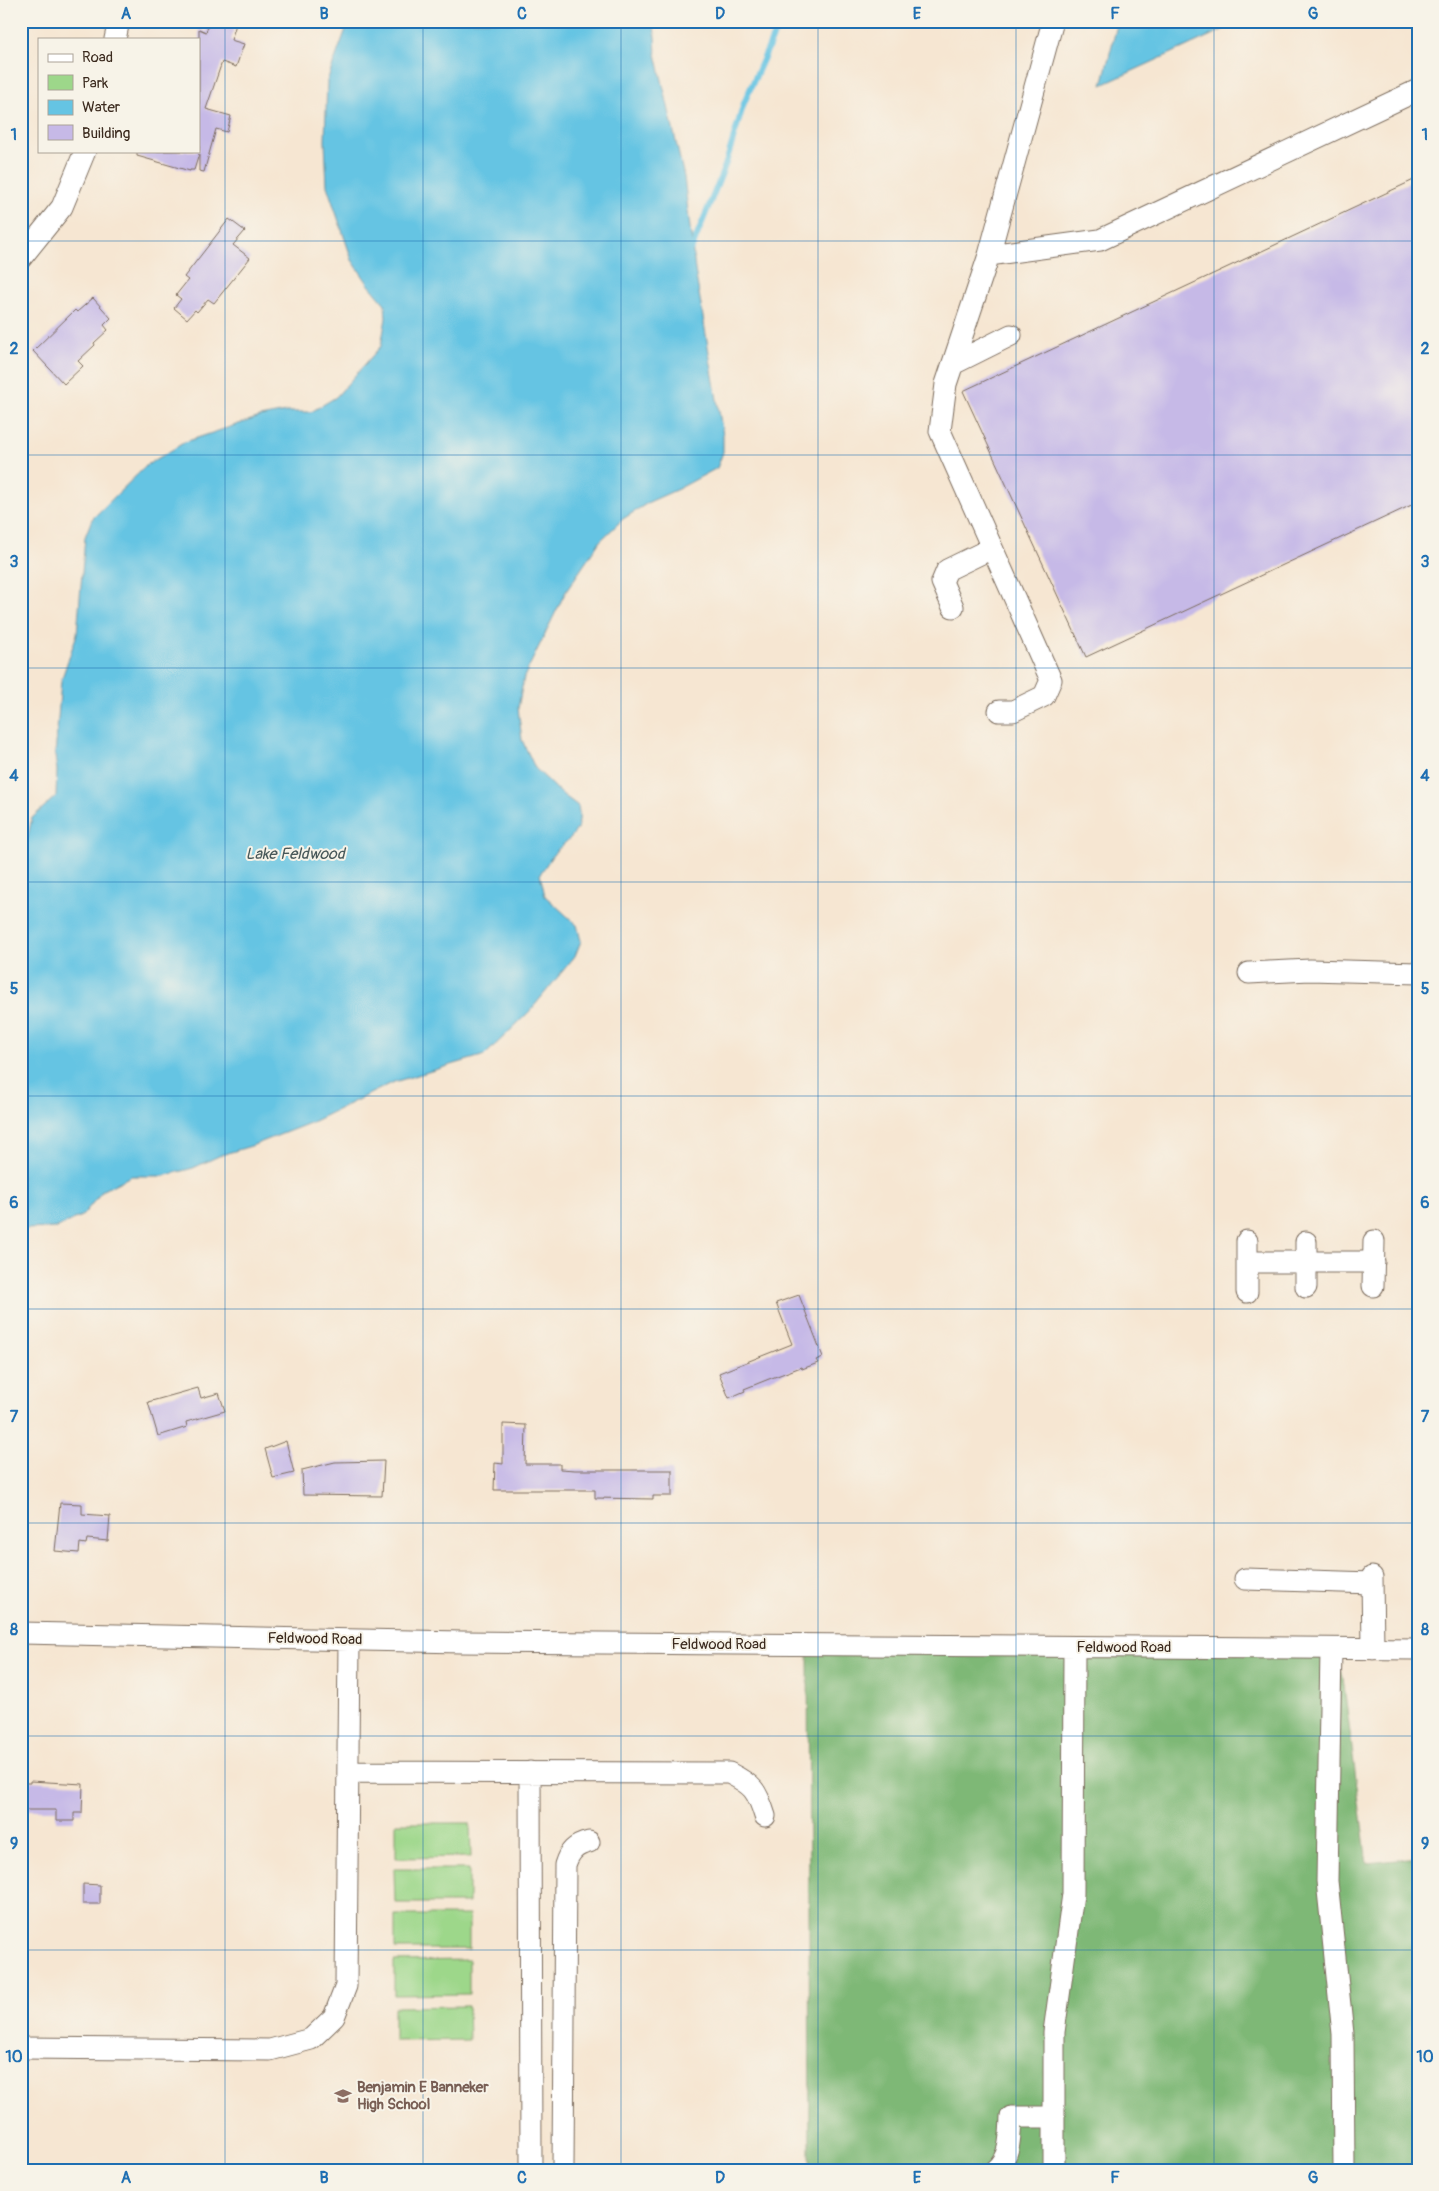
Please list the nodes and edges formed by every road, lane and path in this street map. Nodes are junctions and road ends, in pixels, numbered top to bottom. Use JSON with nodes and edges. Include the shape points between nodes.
{"nodes":[{"id":1,"x":119,"y":21,"type":"edge"},
{"id":2,"x":1053,"y":21,"type":"edge"},
{"id":3,"x":115,"y":38,"type":"edge"},
{"id":4,"x":1418,"y":90,"type":"edge"},
{"id":5,"x":85,"y":152,"type":"edge"},
{"id":6,"x":989,"y":255,"type":"junction"},
{"id":7,"x":21,"y":258,"type":"edge"},
{"id":8,"x":1011,"y":335,"type":"dead end"},
{"id":9,"x":953,"y":364,"type":"junction"},
{"id":10,"x":992,"y":548,"type":"junction"},
{"id":11,"x":953,"y":607,"type":"dead end"},
{"id":12,"x":1000,"y":711,"type":"dead end"},
{"id":13,"x":1249,"y":972,"type":"dead end"},
{"id":14,"x":1418,"y":974,"type":"edge"},
{"id":15,"x":1374,"y":1241,"type":"dead end"},
{"id":16,"x":1306,"y":1252,"type":"junction"},
{"id":17,"x":1374,"y":1262,"type":"junction"},
{"id":18,"x":1374,"y":1286,"type":"dead end"},
{"id":19,"x":1306,"y":1287,"type":"dead end"},
{"id":20,"x":1247,"y":1292,"type":"dead end"},
{"id":21,"x":1245,"y":1579,"type":"dead end"},
{"id":22,"x":21,"y":1633,"type":"edge"},
{"id":23,"x":349,"y":1640,"type":"junction"},
{"id":24,"x":1074,"y":1647,"type":"junction"},
{"id":25,"x":1331,"y":1649,"type":"junction"},
{"id":26,"x":1373,"y":1649,"type":"junction"},
{"id":27,"x":1418,"y":1650,"type":"edge"},
{"id":28,"x":348,"y":1772,"type":"junction"},
{"id":29,"x":530,"y":1772,"type":"junction"},
{"id":30,"x":765,"y":1816,"type":"dead end"},
{"id":31,"x":589,"y":1842,"type":"dead end"},
{"id":32,"x":21,"y":2048,"type":"edge"},
{"id":33,"x":1054,"y":2117,"type":"junction"},
{"id":34,"x":531,"y":2170,"type":"edge"},
{"id":35,"x":564,"y":2170,"type":"edge"},
{"id":36,"x":995,"y":2170,"type":"edge"},
{"id":37,"x":1054,"y":2170,"type":"edge"},
{"id":38,"x":1344,"y":2170,"type":"edge"}],
"edges":[{"from":1,"to":3,"type":"street"},
{"from":2,"to":6,"type":"street"},
{"from":4,"to":6,"type":"street","via":[[1100,240]]},
{"from":5,"to":7,"type":"street","via":[[62,206]]},
{"from":6,"to":9,"type":"street"},
{"from":8,"to":9,"type":"street"},
{"from":9,"to":10,"type":"street","via":[[946,384],[940,431]]},
{"from":10,"to":11,"type":"street","via":[[947,570],[942,582]]},
{"from":10,"to":12,"type":"street","via":[[1051,680],[1044,696],[1013,711]]},
{"from":13,"to":14,"type":"street","via":[[1310,970]]},
{"from":15,"to":17,"type":"street"},
{"from":16,"to":17,"type":"street"},
{"from":16,"to":19,"type":"street"},
{"from":16,"to":20,"type":"street","via":[[1247,1252]]},
{"from":17,"to":18,"type":"street"},
{"from":21,"to":26,"type":"street","via":[[1372,1580]]},
{"from":22,"to":23,"type":"street","name":"Feldwood Road"},
{"from":23,"to":24,"type":"street","name":"Feldwood Road"},
{"from":23,"to":28,"type":"street"},
{"from":24,"to":25,"type":"street","name":"Feldwood Road"},
{"from":24,"to":33,"type":"street","via":[[1073,1894],[1054,2032]]},
{"from":25,"to":26,"type":"street","name":"Feldwood Road"},
{"from":25,"to":38,"type":"street","via":[[1327,1882],[1343,2034]]},
{"from":26,"to":27,"type":"street","name":"Feldwood Road"},
{"from":28,"to":29,"type":"street"},
{"from":28,"to":32,"type":"street","via":[[346,1986],[334,2017],[311,2039],[270,2050]]},
{"from":29,"to":30,"type":"street","via":[[729,1773],[745,1781],[759,1795]]},
{"from":29,"to":34,"type":"street"},
{"from":31,"to":35,"type":"street","via":[[579,1844],[569,1854],[565,1865]]},
{"from":33,"to":36,"type":"street","via":[[1011,2117],[1010,2141],[1004,2162]]},
{"from":33,"to":37,"type":"street"}]}
